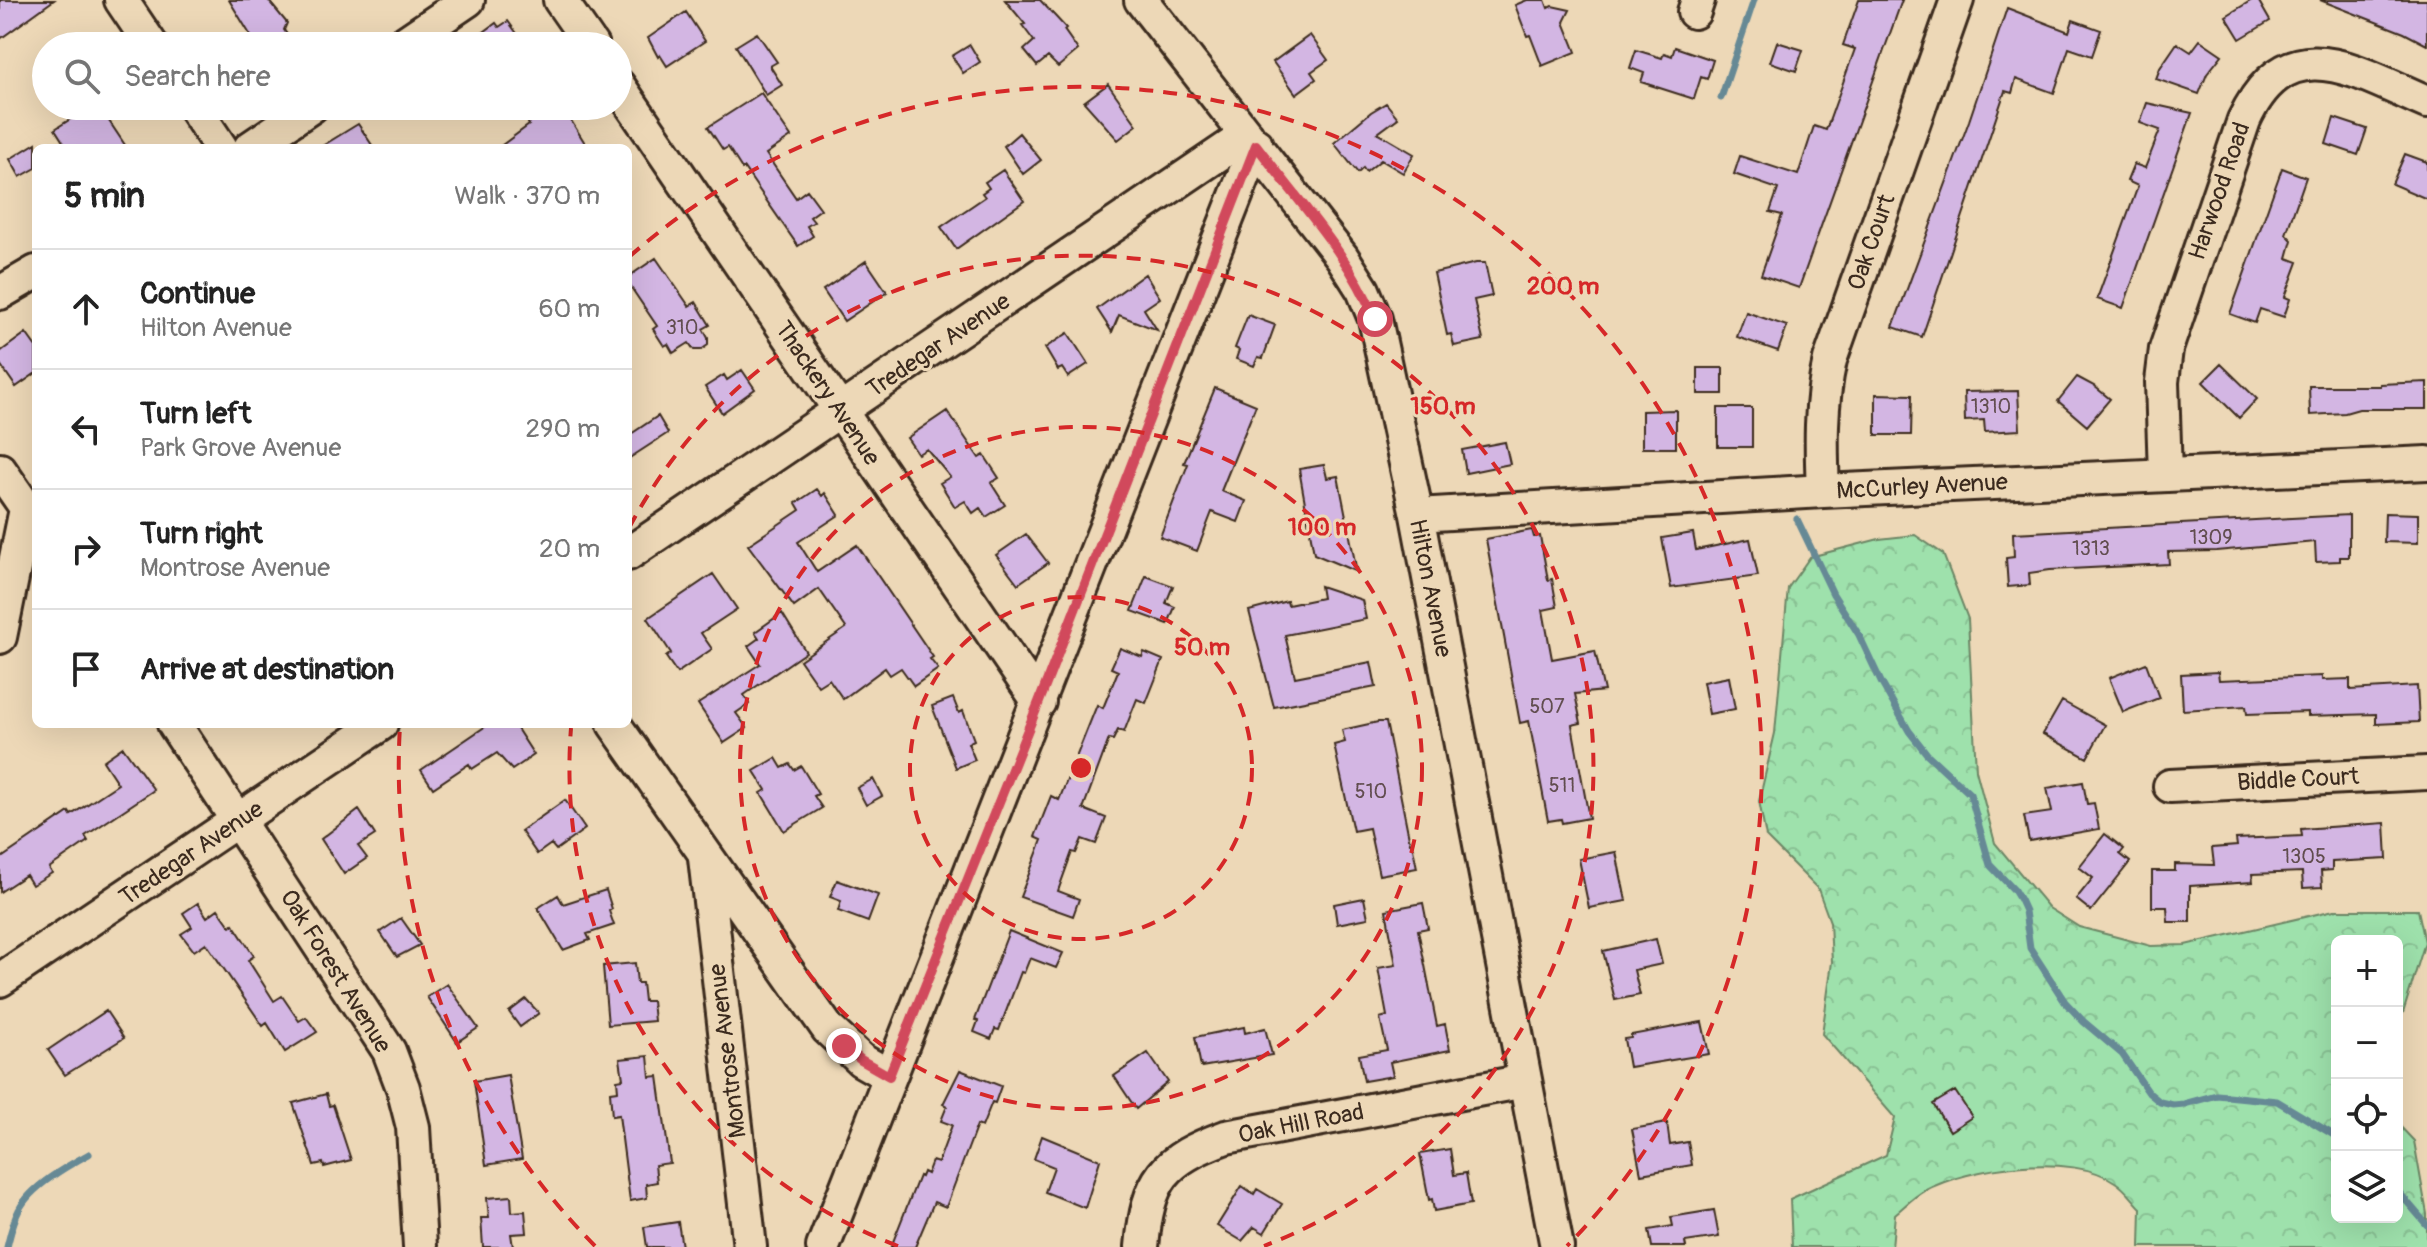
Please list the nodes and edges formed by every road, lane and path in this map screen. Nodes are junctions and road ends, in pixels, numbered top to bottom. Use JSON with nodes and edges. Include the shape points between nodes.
{"nodes":[{"id":1,"x":121,"y":0,"type":"edge"},
{"id":2,"x":468,"y":0,"type":"edge"},
{"id":3,"x":560,"y":0,"type":"edge"},
{"id":4,"x":1141,"y":0,"type":"edge"},
{"id":5,"x":1957,"y":0,"type":"edge"},
{"id":6,"x":143,"y":32,"type":"edge"},
{"id":7,"x":421,"y":32,"type":"edge"},
{"id":8,"x":582,"y":32,"type":"edge"},
{"id":9,"x":2427,"y":102,"type":"edge"},
{"id":10,"x":632,"y":105,"type":"edge"},
{"id":11,"x":202,"y":120,"type":"edge"},
{"id":12,"x":291,"y":120,"type":"edge"},
{"id":13,"x":1252,"y":140,"type":"junction"},
{"id":14,"x":218,"y":144,"type":"edge"},
{"id":15,"x":256,"y":144,"type":"edge"},
{"id":16,"x":32,"y":274,"type":"edge"},
{"id":17,"x":0,"y":293,"type":"edge"},
{"id":18,"x":840,"y":410,"type":"junction"},
{"id":19,"x":2427,"y":463,"type":"edge"},
{"id":20,"x":0,"y":470,"type":"edge"},
{"id":21,"x":2165,"y":475,"type":"junction"},
{"id":22,"x":1823,"y":491,"type":"junction"},
{"id":23,"x":1417,"y":515,"type":"junction"},
{"id":24,"x":31,"y":516,"type":"edge"},
{"id":25,"x":632,"y":551,"type":"edge"},
{"id":26,"x":0,"y":637,"type":"edge"},
{"id":27,"x":1039,"y":702,"type":"junction"},
{"id":28,"x":177,"y":728,"type":"edge"},
{"id":29,"x":375,"y":728,"type":"edge"},
{"id":30,"x":617,"y":728,"type":"edge"},
{"id":31,"x":2427,"y":773,"type":"edge"},
{"id":32,"x":2170,"y":786,"type":"dead end"},
{"id":33,"x":240,"y":821,"type":"junction"},
{"id":34,"x":705,"y":855,"type":"junction"},
{"id":35,"x":0,"y":980,"type":"edge"},
{"id":36,"x":889,"y":1076,"type":"junction"},
{"id":37,"x":1525,"y":1081,"type":"junction"},
{"id":38,"x":420,"y":1247,"type":"edge"},
{"id":39,"x":750,"y":1247,"type":"edge"},
{"id":40,"x":823,"y":1247,"type":"edge"},
{"id":41,"x":1142,"y":1247,"type":"edge"},
{"id":42,"x":1557,"y":1247,"type":"edge"}],
"edges":[{"from":1,"to":6,"type":"street"},
{"from":2,"to":7,"type":"street"},
{"from":3,"to":8,"type":"street"},
{"from":4,"to":13,"type":"street","name":"Hilton Avenue"},
{"from":5,"to":22,"type":"street","name":"Oak Court","via":[[1830,360],[1820,426]]},
{"from":9,"to":21,"type":"street","name":"Harwood Road","via":[[2331,64],[2309,63],[2269,80],[2255,95],[2166,349]]},
{"from":10,"to":18,"type":"street","name":"Thackery Avenue"},
{"from":11,"to":14,"type":"street"},
{"from":12,"to":15,"type":"street"},
{"from":13,"to":18,"type":"street","name":"Tredegar Avenue"},
{"from":13,"to":23,"type":"street","name":"Hilton Avenue","via":[[1363,290],[1387,365]]},
{"from":13,"to":27,"type":"street"},
{"from":16,"to":17,"type":"street"},
{"from":18,"to":25,"type":"street","name":"Tredegar Avenue"},
{"from":18,"to":27,"type":"street","name":"Thackery Avenue"},
{"from":19,"to":21,"type":"street","name":"McCurley Avenue"},
{"from":20,"to":24,"type":"street"},
{"from":21,"to":22,"type":"street","name":"McCurley Avenue"},
{"from":22,"to":23,"type":"street","name":"McCurley Avenue"},
{"from":23,"to":37,"type":"street","name":"Hilton Avenue"},
{"from":24,"to":26,"type":"street"},
{"from":27,"to":36,"type":"street"},
{"from":28,"to":33,"type":"street","name":"Oak Forest Avenue"},
{"from":29,"to":33,"type":"street","name":"Tredegar Avenue"},
{"from":30,"to":34,"type":"street","name":"Montrose Avenue"},
{"from":31,"to":32,"type":"street","name":"Biddle Court"},
{"from":33,"to":35,"type":"street","name":"Tredegar Avenue"},
{"from":33,"to":38,"type":"street","name":"Oak Forest Avenue","via":[[389,1051],[413,1127]]},
{"from":34,"to":36,"type":"street","name":"Montrose Avenue","via":[[828,1029],[861,1060]]},
{"from":34,"to":39,"type":"street","name":"Montrose Avenue"},
{"from":36,"to":40,"type":"street"},
{"from":37,"to":41,"type":"street","name":"Oak Hill Road","via":[[1226,1137],[1198,1148],[1176,1159],[1161,1176],[1149,1199]]},
{"from":37,"to":42,"type":"street","name":"Hilton Avenue"}]}
